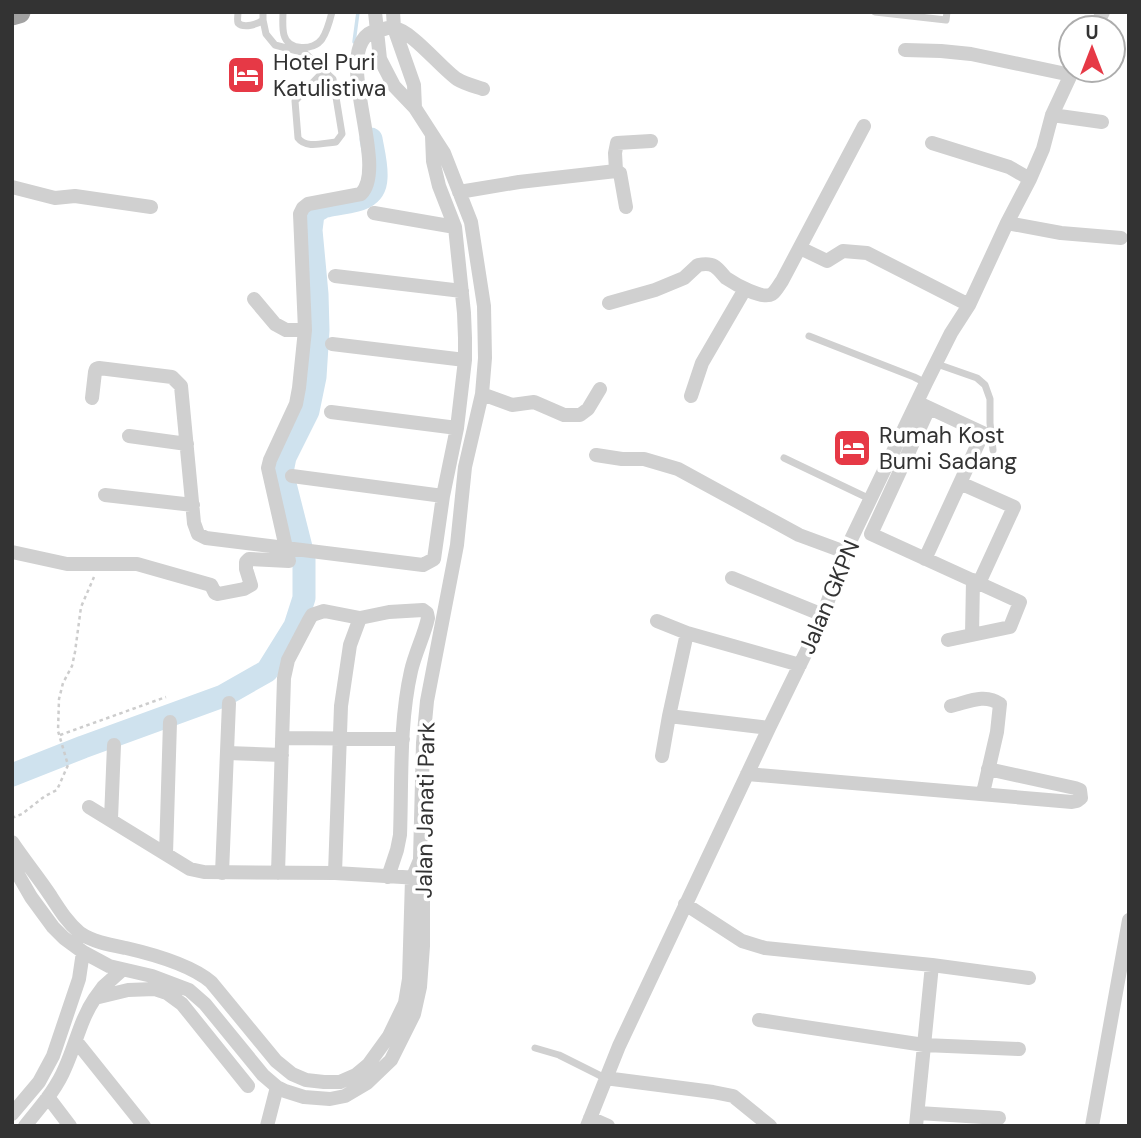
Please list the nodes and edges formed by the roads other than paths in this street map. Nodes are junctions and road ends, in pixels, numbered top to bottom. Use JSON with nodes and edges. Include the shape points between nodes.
{"nodes":[{"id":1,"x":19,"y":12,"type":"edge"},
{"id":2,"x":238,"y":12,"type":"edge"},
{"id":3,"x":283,"y":12,"type":"edge"},
{"id":4,"x":332,"y":12,"type":"edge"},
{"id":5,"x":375,"y":12,"type":"edge"},
{"id":6,"x":393,"y":12,"type":"edge"},
{"id":7,"x":875,"y":12,"type":"edge"},
{"id":8,"x":947,"y":12,"type":"edge"},
{"id":9,"x":12,"y":14,"type":"edge"},
{"id":10,"x":263,"y":16,"type":"edge"},
{"id":11,"x":394,"y":28,"type":"junction"},
{"id":12,"x":377,"y":29,"type":"junction"},
{"id":13,"x":905,"y":50,"type":"dead end"},
{"id":14,"x":1057,"y":69,"type":"edge"},
{"id":15,"x":324,"y":71,"type":"junction"},
{"id":16,"x":1066,"y":84,"type":"edge"},
{"id":17,"x":482,"y":89,"type":"dead end"},
{"id":18,"x":415,"y":108,"type":"junction"},
{"id":19,"x":1052,"y":115,"type":"junction"},
{"id":20,"x":1102,"y":122,"type":"dead end"},
{"id":21,"x":864,"y":126,"type":"dead end"},
{"id":22,"x":432,"y":135,"type":"junction"},
{"id":23,"x":651,"y":141,"type":"dead end"},
{"id":24,"x":932,"y":142,"type":"dead end"},
{"id":25,"x":616,"y":171,"type":"junction"},
{"id":26,"x":1030,"y":179,"type":"junction"},
{"id":27,"x":12,"y":187,"type":"edge"},
{"id":28,"x":459,"y":192,"type":"junction"},
{"id":29,"x":151,"y":207,"type":"dead end"},
{"id":30,"x":626,"y":207,"type":"dead end"},
{"id":31,"x":374,"y":214,"type":"dead end"},
{"id":32,"x":1007,"y":223,"type":"junction"},
{"id":33,"x":455,"y":227,"type":"junction"},
{"id":34,"x":1122,"y":238,"type":"dead end"},
{"id":35,"x":800,"y":248,"type":"junction"},
{"id":36,"x":335,"y":276,"type":"dead end"},
{"id":37,"x":745,"y":289,"type":"junction"},
{"id":38,"x":462,"y":291,"type":"junction"},
{"id":39,"x":254,"y":299,"type":"dead end"},
{"id":40,"x":609,"y":303,"type":"dead end"},
{"id":41,"x":969,"y":305,"type":"junction"},
{"id":42,"x":305,"y":330,"type":"junction"},
{"id":43,"x":809,"y":336,"type":"dead end"},
{"id":44,"x":332,"y":344,"type":"dead end"},
{"id":45,"x":465,"y":360,"type":"junction"},
{"id":46,"x":937,"y":363,"type":"junction"},
{"id":47,"x":926,"y":383,"type":"junction"},
{"id":48,"x":600,"y":388,"type":"dead end"},
{"id":49,"x":482,"y":394,"type":"junction"},
{"id":50,"x":691,"y":396,"type":"dead end"},
{"id":51,"x":92,"y":398,"type":"dead end"},
{"id":52,"x":923,"y":405,"type":"junction"},
{"id":53,"x":331,"y":412,"type":"dead end"},
{"id":54,"x":457,"y":428,"type":"junction"},
{"id":55,"x":130,"y":436,"type":"dead end"},
{"id":56,"x":187,"y":444,"type":"junction"},
{"id":57,"x":993,"y":450,"type":"dead end"},
{"id":58,"x":596,"y":455,"type":"dead end"},
{"id":59,"x":784,"y":458,"type":"dead end"},
{"id":60,"x":292,"y":476,"type":"dead end"},
{"id":61,"x":960,"y":482,"type":"junction"},
{"id":62,"x":105,"y":495,"type":"dead end"},
{"id":63,"x":443,"y":496,"type":"junction"},
{"id":64,"x":870,"y":499,"type":"junction"},
{"id":65,"x":192,"y":505,"type":"junction"},
{"id":66,"x":295,"y":550,"type":"junction"},
{"id":67,"x":12,"y":552,"type":"edge"},
{"id":68,"x":845,"y":552,"type":"junction"},
{"id":69,"x":925,"y":559,"type":"junction"},
{"id":70,"x":732,"y":578,"type":"dead end"},
{"id":71,"x":976,"y":582,"type":"junction"},
{"id":72,"x":823,"y":615,"type":"junction"},
{"id":73,"x":360,"y":618,"type":"junction"},
{"id":74,"x":657,"y":621,"type":"dead end"},
{"id":75,"x":687,"y":633,"type":"junction"},
{"id":76,"x":972,"y":635,"type":"junction"},
{"id":77,"x":948,"y":640,"type":"dead end"},
{"id":78,"x":800,"y":665,"type":"junction"},
{"id":79,"x":229,"y":703,"type":"dead end"},
{"id":80,"x":951,"y":706,"type":"dead end"},
{"id":81,"x":669,"y":716,"type":"junction"},
{"id":82,"x":170,"y":722,"type":"dead end"},
{"id":83,"x":769,"y":727,"type":"junction"},
{"id":84,"x":282,"y":738,"type":"junction"},
{"id":85,"x":339,"y":738,"type":"junction"},
{"id":86,"x":403,"y":739,"type":"junction"},
{"id":87,"x":114,"y":745,"type":"dead end"},
{"id":88,"x":227,"y":753,"type":"junction"},
{"id":89,"x":282,"y":755,"type":"junction"},
{"id":90,"x":662,"y":757,"type":"dead end"},
{"id":91,"x":988,"y":769,"type":"junction"},
{"id":92,"x":747,"y":774,"type":"junction"},
{"id":93,"x":983,"y":793,"type":"junction"},
{"id":94,"x":89,"y":807,"type":"dead end"},
{"id":95,"x":111,"y":820,"type":"junction"},
{"id":96,"x":12,"y":842,"type":"edge"},
{"id":97,"x":166,"y":855,"type":"junction"},
{"id":98,"x":12,"y":863,"type":"edge"},
{"id":99,"x":222,"y":873,"type":"junction"},
{"id":100,"x":278,"y":873,"type":"junction"},
{"id":101,"x":335,"y":873,"type":"junction"},
{"id":102,"x":388,"y":877,"type":"junction"},
{"id":103,"x":417,"y":878,"type":"junction"},
{"id":104,"x":50,"y":895,"type":"junction"},
{"id":105,"x":685,"y":904,"type":"junction"},
{"id":106,"x":39,"y":906,"type":"junction"},
{"id":107,"x":1129,"y":920,"type":"edge"},
{"id":108,"x":83,"y":953,"type":"junction"},
{"id":109,"x":156,"y":957,"type":"junction"},
{"id":110,"x":932,"y":965,"type":"junction"},
{"id":111,"x":115,"y":968,"type":"junction"},
{"id":112,"x":152,"y":976,"type":"junction"},
{"id":113,"x":1029,"y":978,"type":"dead end"},
{"id":114,"x":79,"y":979,"type":"junction"},
{"id":115,"x":95,"y":998,"type":"junction"},
{"id":116,"x":760,"y":1020,"type":"dead end"},
{"id":117,"x":76,"y":1041,"type":"junction"},
{"id":118,"x":924,"y":1045,"type":"junction"},
{"id":119,"x":535,"y":1048,"type":"dead end"},
{"id":120,"x":1018,"y":1049,"type":"dead end"},
{"id":121,"x":605,"y":1078,"type":"junction"},
{"id":122,"x":248,"y":1086,"type":"dead end"},
{"id":123,"x":275,"y":1093,"type":"junction"},
{"id":124,"x":48,"y":1097,"type":"junction"},
{"id":125,"x":12,"y":1114,"type":"edge"},
{"id":126,"x":999,"y":1118,"type":"dead end"},
{"id":127,"x":917,"y":1119,"type":"edge"},
{"id":128,"x":588,"y":1122,"type":"edge"},
{"id":129,"x":25,"y":1126,"type":"edge"},
{"id":130,"x":71,"y":1126,"type":"edge"},
{"id":131,"x":144,"y":1126,"type":"edge"},
{"id":132,"x":267,"y":1126,"type":"edge"},
{"id":133,"x":608,"y":1126,"type":"edge"},
{"id":134,"x":770,"y":1126,"type":"edge"},
{"id":135,"x":1092,"y":1126,"type":"edge"}],
"edges":[{"from":1,"to":9,"type":"highway"},
{"from":2,"to":10,"type":"lane","via":[[237,20],[245,26],[258,24]]},
{"from":3,"to":4,"type":"lane","via":[[287,41],[307,48],[322,39]]},
{"from":5,"to":12,"type":"street","name":"Jalan Janati Park"},
{"from":6,"to":11,"type":"street"},
{"from":7,"to":8,"type":"lane","via":[[947,20]]},
{"from":10,"to":15,"type":"lane","via":[[266,34],[275,45],[305,53]]},
{"from":11,"to":12,"type":"street"},
{"from":11,"to":17,"type":"street","via":[[457,79]]},
{"from":11,"to":18,"type":"street","via":[[414,85]]},
{"from":12,"to":18,"type":"street","name":"Jalan Janati Park","via":[[380,59],[394,86]]},
{"from":12,"to":42,"type":"street","via":[[363,38],[358,58],[370,162],[366,188],[361,194],[308,204],[300,214]]},
{"from":13,"to":14,"type":"street","via":[[971,54]]},
{"from":15,"to":15,"type":"lane","via":[[333,79],[342,134],[336,142],[307,145],[298,138],[295,101]]},
{"from":16,"to":19,"type":"street","name":"Jalan GKPN"},
{"from":18,"to":22,"type":"street","name":"Jalan Janati Park"},
{"from":19,"to":20,"type":"street"},
{"from":19,"to":26,"type":"street","name":"Jalan GKPN"},
{"from":21,"to":35,"type":"street"},
{"from":22,"to":28,"type":"street","name":"Jalan Janati Park"},
{"from":22,"to":33,"type":"street","via":[[439,186]]},
{"from":23,"to":25,"type":"street","via":[[617,143]]},
{"from":24,"to":26,"type":"street","via":[[1009,167]]},
{"from":25,"to":28,"type":"street"},
{"from":25,"to":30,"type":"street"},
{"from":26,"to":32,"type":"street","name":"Jalan GKPN"},
{"from":27,"to":29,"type":"street","via":[[55,198],[75,196]]},
{"from":28,"to":49,"type":"street","name":"Jalan Janati Park","via":[[471,222],[484,306]]},
{"from":31,"to":33,"type":"street"},
{"from":32,"to":34,"type":"street"},
{"from":32,"to":41,"type":"street","name":"Jalan GKPN"},
{"from":33,"to":38,"type":"street"},
{"from":35,"to":37,"type":"street","via":[[774,293],[764,296]]},
{"from":35,"to":41,"type":"street","via":[[827,261],[843,251],[867,253]]},
{"from":36,"to":38,"type":"street"},
{"from":37,"to":40,"type":"street","via":[[713,265],[698,265],[684,278]]},
{"from":37,"to":50,"type":"street","via":[[702,363]]},
{"from":38,"to":45,"type":"street"},
{"from":39,"to":42,"type":"street","via":[[275,324],[286,330]]},
{"from":41,"to":46,"type":"street","name":"Jalan GKPN"},
{"from":42,"to":66,"type":"street","via":[[296,404],[268,468]]},
{"from":43,"to":47,"type":"lane"},
{"from":44,"to":45,"type":"street"},
{"from":45,"to":54,"type":"street"},
{"from":46,"to":47,"type":"street","name":"Jalan GKPN"},
{"from":46,"to":57,"type":"lane","via":[[985,385]]},
{"from":47,"to":52,"type":"street","name":"Jalan GKPN"},
{"from":48,"to":49,"type":"street","via":[[580,415],[564,415],[534,402],[512,405]]},
{"from":49,"to":103,"type":"street","name":"Jalan Janati Park","via":[[465,467],[453,566],[427,701]]},
{"from":51,"to":56,"type":"street","via":[[99,368],[172,377],[181,386]]},
{"from":52,"to":61,"type":"street","via":[[983,433]]},
{"from":52,"to":64,"type":"street","name":"Jalan GKPN"},
{"from":52,"to":69,"type":"street","via":[[871,534]]},
{"from":53,"to":54,"type":"street"},
{"from":54,"to":63,"type":"street"},
{"from":55,"to":56,"type":"street"},
{"from":56,"to":65,"type":"street"},
{"from":58,"to":68,"type":"street","via":[[644,459],[678,469],[799,535]]},
{"from":59,"to":64,"type":"lane"},
{"from":60,"to":63,"type":"street"},
{"from":61,"to":69,"type":"street"},
{"from":61,"to":71,"type":"street","via":[[1014,507]]},
{"from":62,"to":65,"type":"street"},
{"from":63,"to":66,"type":"street","via":[[434,559],[429,563]]},
{"from":64,"to":68,"type":"street","name":"Jalan GKPN"},
{"from":65,"to":66,"type":"street","via":[[198,534],[206,538]]},
{"from":66,"to":67,"type":"street","via":[[289,561],[249,559],[246,569],[251,585],[221,594],[211,585],[137,564],[66,564]]},
{"from":68,"to":72,"type":"street","name":"Jalan GKPN"},
{"from":69,"to":71,"type":"street"},
{"from":70,"to":72,"type":"street"},
{"from":71,"to":76,"type":"street"},
{"from":71,"to":76,"type":"street","via":[[1020,602],[1010,627]]},
{"from":72,"to":78,"type":"street","name":"Jalan GKPN"},
{"from":73,"to":84,"type":"street","via":[[324,611],[312,615],[288,660]]},
{"from":73,"to":85,"type":"street","via":[[345,669]]},
{"from":73,"to":86,"type":"street","via":[[389,612],[427,613],[411,669]]},
{"from":74,"to":75,"type":"street"},
{"from":75,"to":78,"type":"street"},
{"from":75,"to":81,"type":"street"},
{"from":76,"to":77,"type":"street"},
{"from":78,"to":83,"type":"street","name":"Jalan GKPN"},
{"from":79,"to":88,"type":"street"},
{"from":80,"to":91,"type":"street","via":[[983,698],[1000,704]]},
{"from":81,"to":83,"type":"street"},
{"from":81,"to":90,"type":"street"},
{"from":82,"to":97,"type":"street"},
{"from":83,"to":92,"type":"street","name":"Jalan GKPN"},
{"from":84,"to":85,"type":"street"},
{"from":84,"to":89,"type":"street"},
{"from":85,"to":86,"type":"street"},
{"from":85,"to":101,"type":"street"},
{"from":86,"to":102,"type":"street","via":[[400,835]]},
{"from":87,"to":95,"type":"street"},
{"from":88,"to":89,"type":"street"},
{"from":88,"to":99,"type":"street"},
{"from":89,"to":100,"type":"street"},
{"from":91,"to":93,"type":"street"},
{"from":91,"to":93,"type":"street","via":[[1075,788],[1082,794],[1072,802]]},
{"from":92,"to":93,"type":"street"},
{"from":92,"to":105,"type":"street","name":"Jalan GKPN"},
{"from":94,"to":95,"type":"street"},
{"from":95,"to":97,"type":"street"},
{"from":96,"to":104,"type":"street"},
{"from":97,"to":99,"type":"street","via":[[191,869]]},
{"from":98,"to":106,"type":"street","name":"Jalan Janati Park"},
{"from":99,"to":100,"type":"street"},
{"from":100,"to":101,"type":"street"},
{"from":101,"to":102,"type":"street"},
{"from":102,"to":103,"type":"street"},
{"from":103,"to":109,"type":"street","via":[[405,1003],[368,1065],[340,1082],[306,1080],[292,1074],[276,1062],[211,982],[195,970]]},
{"from":103,"to":123,"type":"street","name":"Jalan Janati Park","via":[[423,946],[420,988],[414,1014],[391,1060],[345,1096],[330,1100]]},
{"from":104,"to":106,"type":"street"},
{"from":104,"to":109,"type":"street","via":[[82,934]]},
{"from":105,"to":110,"type":"street","via":[[741,941],[765,948]]},
{"from":105,"to":121,"type":"street","name":"Jalan GKPN"},
{"from":106,"to":108,"type":"street","name":"Jalan Janati Park","via":[[53,927]]},
{"from":107,"to":135,"type":"street"},
{"from":108,"to":111,"type":"street","name":"Jalan Janati Park"},
{"from":108,"to":114,"type":"street"},
{"from":109,"to":112,"type":"street"},
{"from":110,"to":113,"type":"street"},
{"from":110,"to":118,"type":"street"},
{"from":111,"to":112,"type":"street","name":"Jalan Janati Park"},
{"from":111,"to":114,"type":"street"},
{"from":111,"to":115,"type":"street"},
{"from":112,"to":123,"type":"street","name":"Jalan Janati Park","via":[[189,990],[205,1004]]},
{"from":114,"to":125,"type":"street","via":[[53,1056],[39,1082]]},
{"from":115,"to":117,"type":"street"},
{"from":115,"to":122,"type":"street","via":[[137,989],[167,993],[182,1004]]},
{"from":116,"to":118,"type":"street"},
{"from":117,"to":124,"type":"street"},
{"from":117,"to":131,"type":"street"},
{"from":118,"to":120,"type":"street"},
{"from":118,"to":127,"type":"street"},
{"from":119,"to":121,"type":"lane"},
{"from":121,"to":128,"type":"street","name":"Jalan GKPN"},
{"from":121,"to":134,"type":"street","via":[[733,1096]]},
{"from":123,"to":132,"type":"street"},
{"from":124,"to":129,"type":"street"},
{"from":124,"to":130,"type":"street"},
{"from":126,"to":127,"type":"street"},
{"from":128,"to":133,"type":"street"}]}
